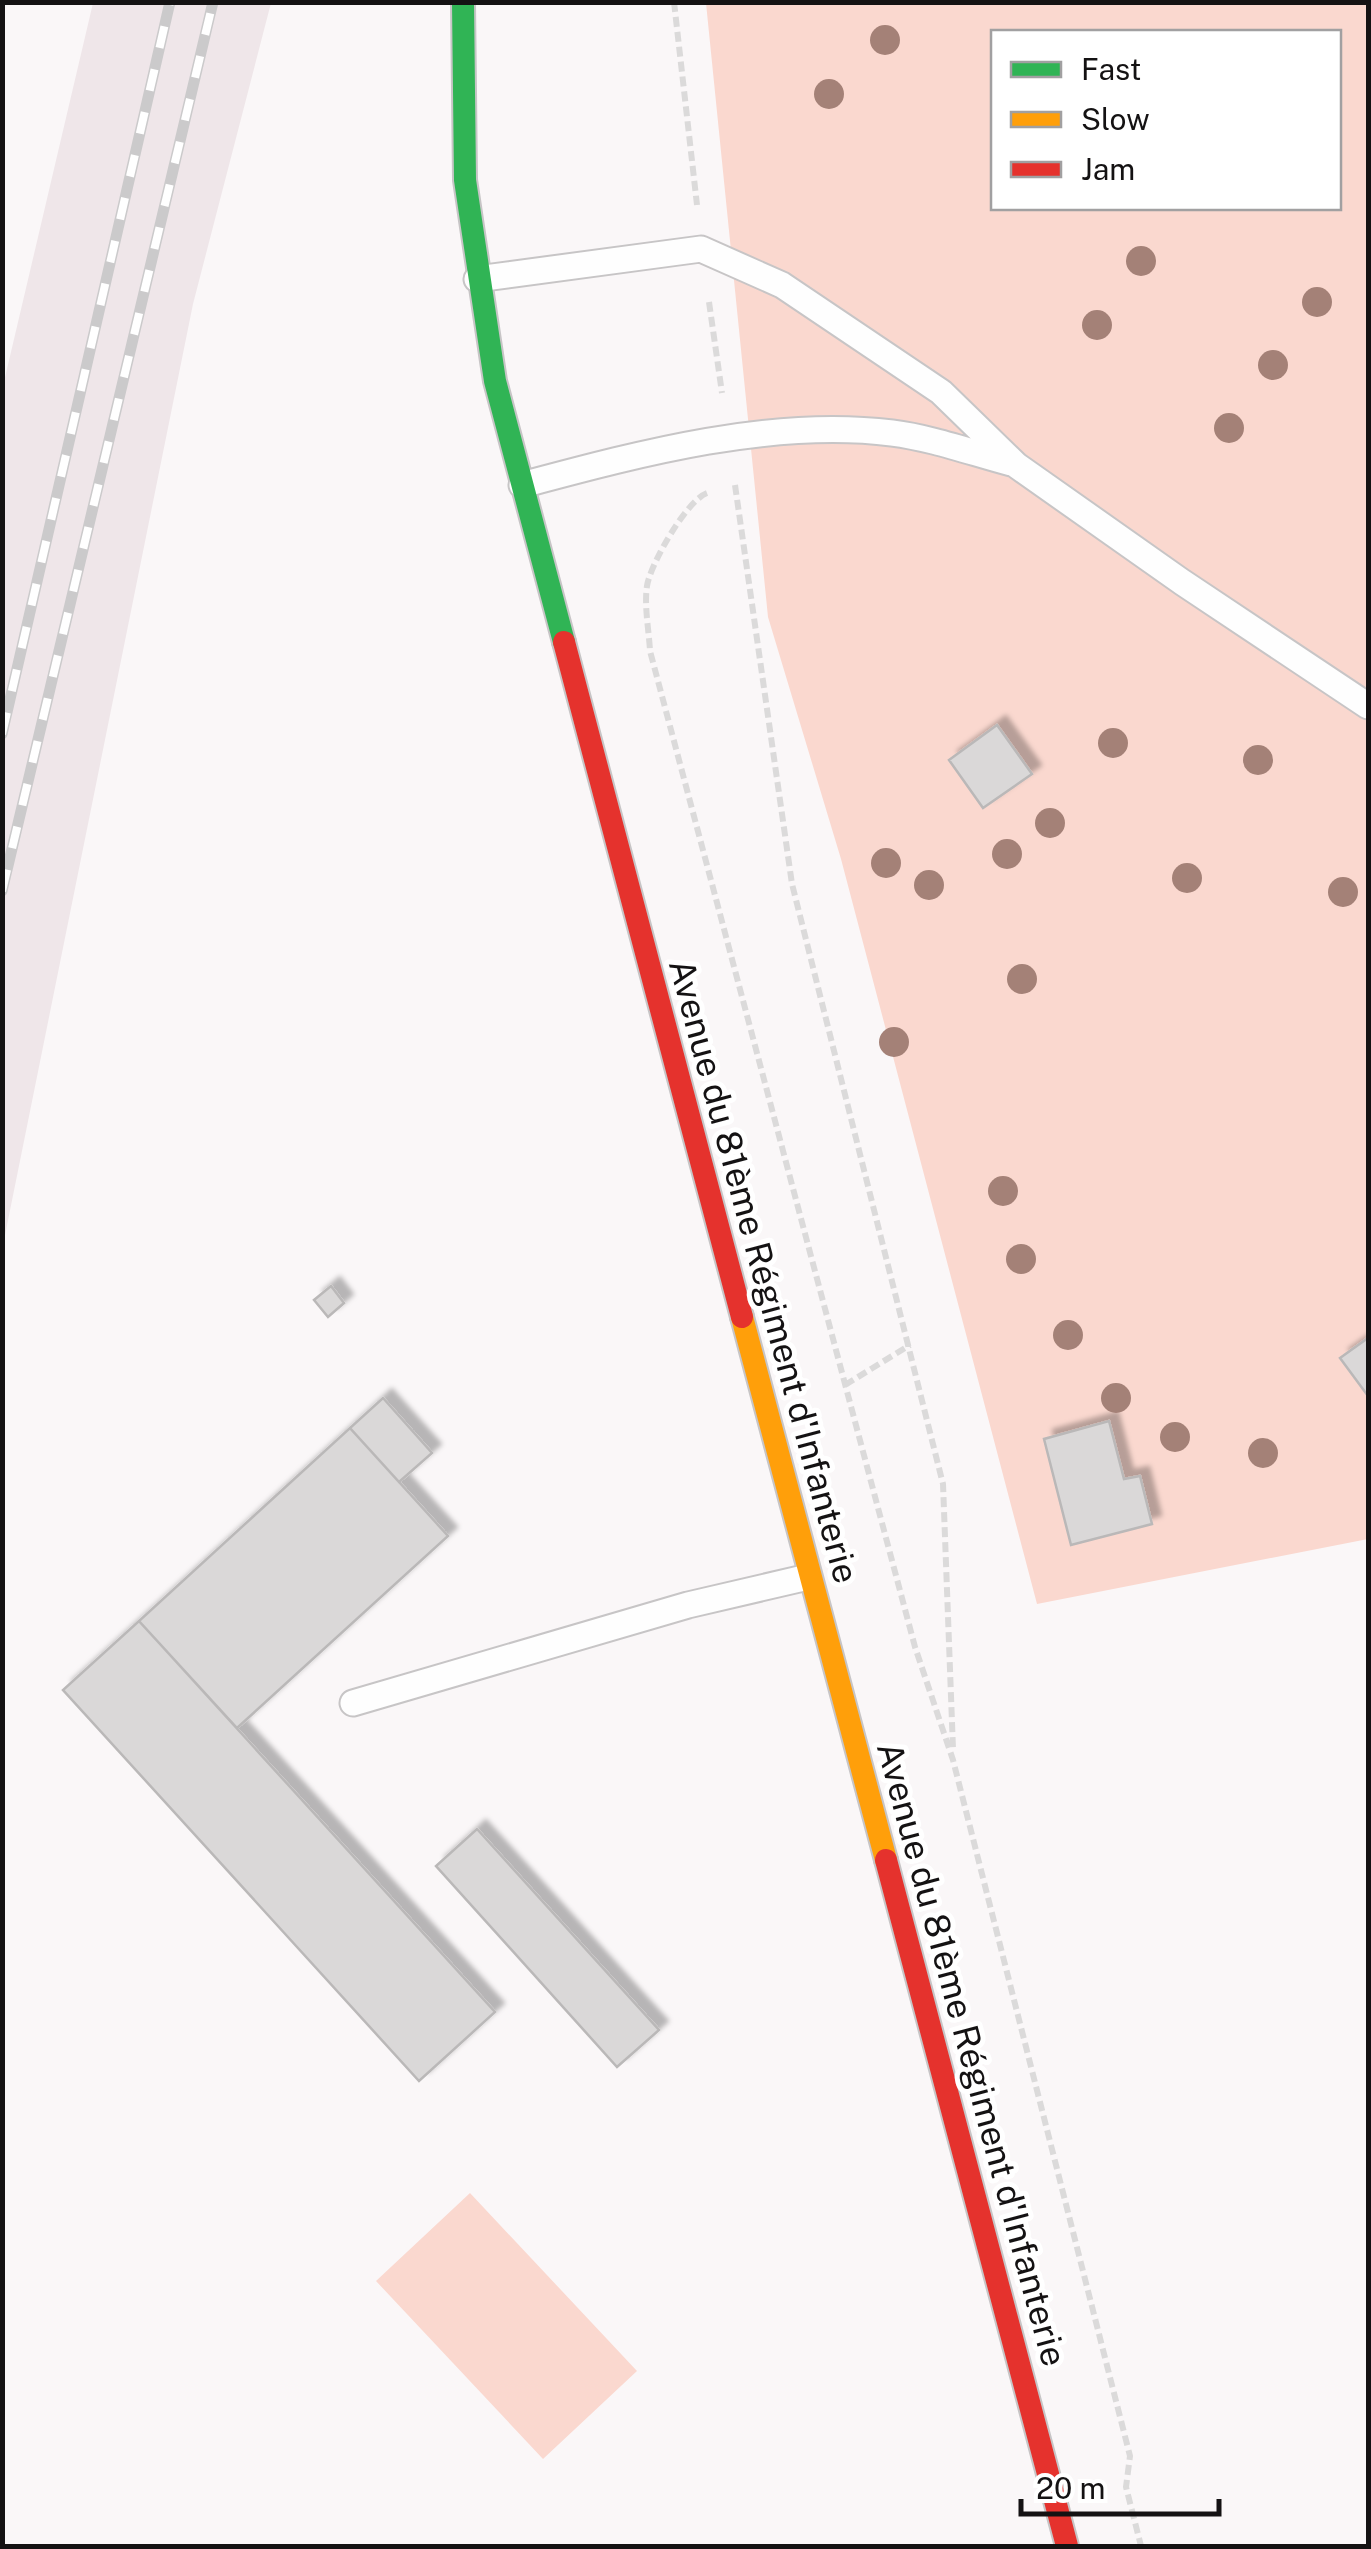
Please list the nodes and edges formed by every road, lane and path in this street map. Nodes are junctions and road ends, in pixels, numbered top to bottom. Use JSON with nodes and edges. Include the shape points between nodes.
{"nodes":[{"id":1,"x":464,"y":2,"type":"edge"},
{"id":2,"x":477,"y":279,"type":"junction"},
{"id":3,"x":1016,"y":464,"type":"junction"},
{"id":4,"x":522,"y":485,"type":"junction"},
{"id":5,"x":1368,"y":706,"type":"edge"},
{"id":6,"x":910,"y":1344,"type":"junction"},
{"id":7,"x":845,"y":1385,"type":"junction"},
{"id":8,"x":808,"y":1577,"type":"junction"},
{"id":9,"x":354,"y":1703,"type":"dead end"},
{"id":10,"x":953,"y":1760,"type":"junction"},
{"id":11,"x":1067,"y":2546,"type":"edge"},
{"id":12,"x":1141,"y":2546,"type":"edge"}],
"edges":[{"from":1,"to":2,"type":"main road","name":"Avenue du 81ème Régiment d'Infanterie","via":[[465,180]]},
{"from":2,"to":3,"type":"lane","via":[[702,249],[782,285],[941,392]]},
{"from":2,"to":4,"type":"main road","name":"Avenue du 81ème Régiment d'Infanterie"},
{"from":3,"to":4,"type":"lane","via":[[894,433],[818,431],[655,450]]},
{"from":3,"to":5,"type":"lane"},
{"from":4,"to":8,"type":"main road","name":"Avenue du 81ème Régiment d'Infanterie"},
{"from":6,"to":7,"type":"path"},
{"from":6,"to":7,"type":"path","via":[[792,884],[735,483],[699,496],[673,530],[646,585],[650,651]]},
{"from":6,"to":10,"type":"path","via":[[943,1484]]},
{"from":7,"to":10,"type":"path","via":[[915,1647]]},
{"from":8,"to":9,"type":"lane","via":[[688,1605]]},
{"from":8,"to":11,"type":"main road","name":"Avenue du 81ème Régiment d'Infanterie"},
{"from":10,"to":12,"type":"path","via":[[1130,2456],[1126,2487]]}]}
